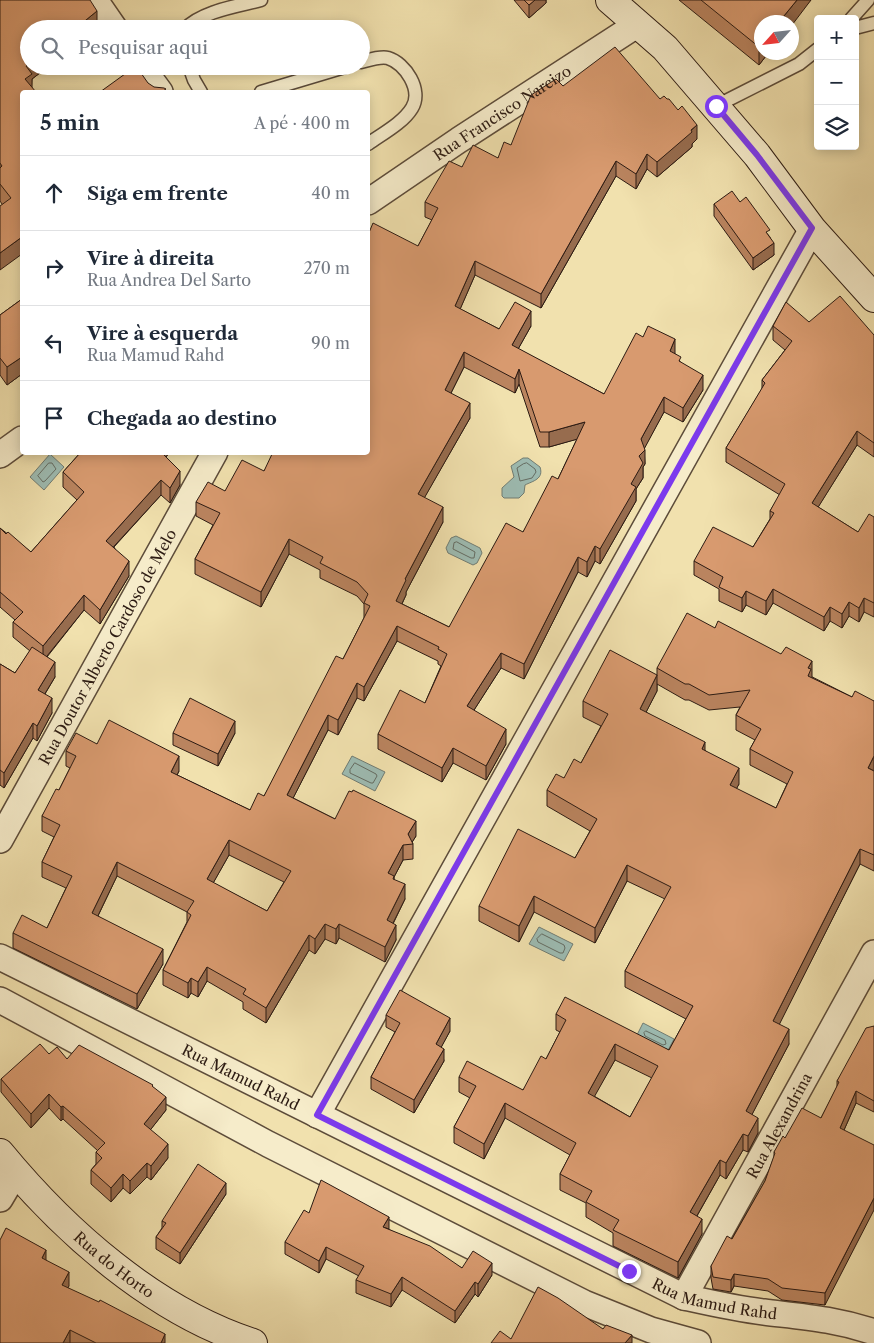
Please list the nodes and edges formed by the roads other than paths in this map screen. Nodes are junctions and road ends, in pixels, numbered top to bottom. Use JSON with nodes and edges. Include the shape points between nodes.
{"nodes":[{"id":1,"x":95,"y":0,"type":"edge"},
{"id":2,"x":261,"y":0,"type":"edge"},
{"id":3,"x":610,"y":0,"type":"edge"},
{"id":4,"x":868,"y":0,"type":"edge"},
{"id":5,"x":855,"y":15,"type":"edge"},
{"id":6,"x":109,"y":20,"type":"edge"},
{"id":7,"x":195,"y":20,"type":"edge"},
{"id":8,"x":874,"y":23,"type":"edge"},
{"id":9,"x":638,"y":24,"type":"junction"},
{"id":10,"x":859,"y":27,"type":"edge"},
{"id":11,"x":814,"y":52,"type":"edge"},
{"id":12,"x":370,"y":61,"type":"edge"},
{"id":13,"x":148,"y":75,"type":"edge"},
{"id":14,"x":192,"y":75,"type":"edge"},
{"id":15,"x":318,"y":75,"type":"edge"},
{"id":16,"x":159,"y":90,"type":"edge"},
{"id":17,"x":200,"y":90,"type":"edge"},
{"id":18,"x":268,"y":90,"type":"edge"},
{"id":19,"x":716,"y":106,"type":"junction"},
{"id":20,"x":370,"y":143,"type":"edge"},
{"id":21,"x":370,"y":201,"type":"edge"},
{"id":22,"x":812,"y":228,"type":"junction"},
{"id":23,"x":874,"y":298,"type":"edge"},
{"id":24,"x":20,"y":441,"type":"edge"},
{"id":25,"x":0,"y":455,"type":"edge"},
{"id":26,"x":213,"y":455,"type":"edge"},
{"id":27,"x":0,"y":840,"type":"edge"},
{"id":28,"x":874,"y":953,"type":"edge"},
{"id":29,"x":0,"y":956,"type":"edge"},
{"id":30,"x":0,"y":1000,"type":"edge"},
{"id":31,"x":317,"y":1115,"type":"junction"},
{"id":32,"x":8,"y":1162,"type":"edge"},
{"id":33,"x":0,"y":1198,"type":"edge"},
{"id":34,"x":684,"y":1297,"type":"junction"},
{"id":35,"x":874,"y":1332,"type":"edge"},
{"id":36,"x":253,"y":1343,"type":"edge"},
{"id":37,"x":698,"y":1343,"type":"edge"}],
"edges":[{"from":1,"to":6,"type":"street"},
{"from":2,"to":7,"type":"lane"},
{"from":3,"to":9,"type":"street"},
{"from":4,"to":5,"type":"lane"},
{"from":8,"to":10,"type":"lane"},
{"from":9,"to":19,"type":"street","via":[[665,48]]},
{"from":9,"to":21,"type":"street","name":"Rua Francisco Narcizo"},
{"from":11,"to":19,"type":"lane","via":[[799,64]]},
{"from":12,"to":20,"type":"lane","via":[[386,58],[399,63],[409,75],[416,92],[414,106],[406,117]]},
{"from":13,"to":16,"type":"street"},
{"from":14,"to":17,"type":"lane"},
{"from":15,"to":18,"type":"lane"},
{"from":19,"to":22,"type":"street"},
{"from":22,"to":23,"type":"street"},
{"from":22,"to":31,"type":"street"},
{"from":24,"to":25,"type":"street"},
{"from":26,"to":27,"type":"street","name":"Rua Doutor Alberto Cardoso de Melo"},
{"from":28,"to":34,"type":"street","name":"Rua Alexandrina"},
{"from":29,"to":31,"type":"street","name":"Rua Mamud Rahd"},
{"from":30,"to":37,"type":"street","via":[[268,1144],[584,1303],[651,1330]]},
{"from":31,"to":34,"type":"street","name":"Rua Mamud Rahd"},
{"from":32,"to":33,"type":"street"},
{"from":32,"to":36,"type":"street","name":"Rua do Horto","via":[[79,1236],[124,1273],[199,1321]]},
{"from":34,"to":35,"type":"street","name":"Rua Mamud Rahd","via":[[717,1305],[848,1323]]}]}
